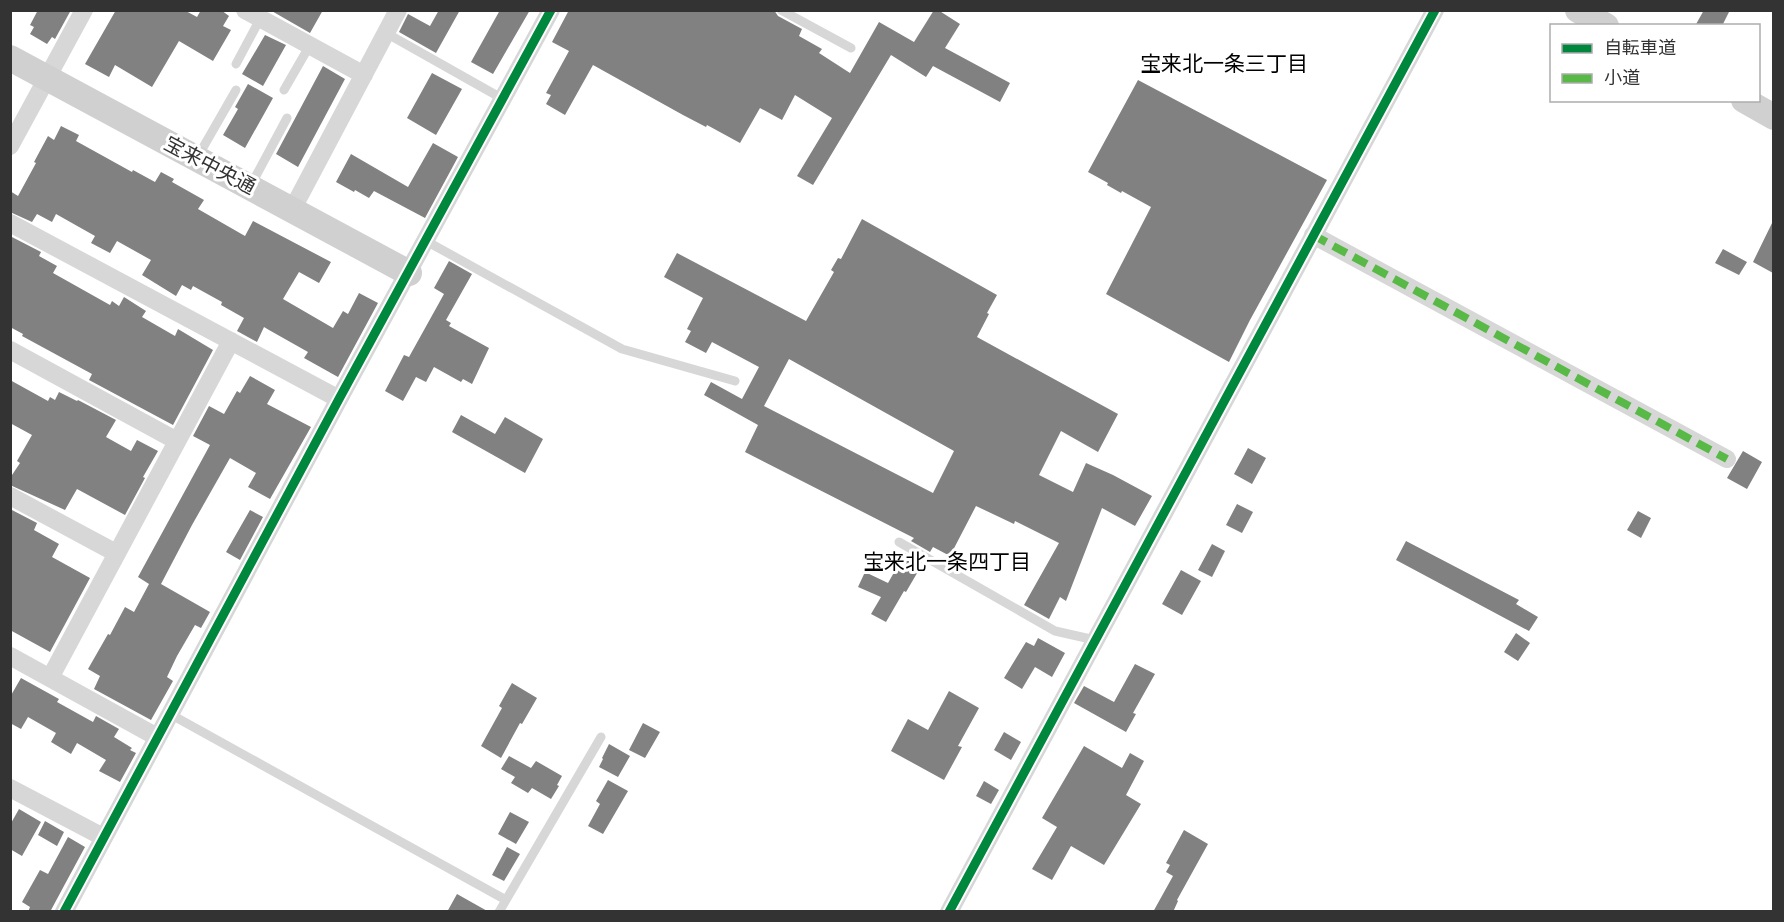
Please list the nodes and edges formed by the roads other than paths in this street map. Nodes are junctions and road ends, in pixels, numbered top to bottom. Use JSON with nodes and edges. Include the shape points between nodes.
{"nodes":[{"id":1,"x":84,"y":10,"type":"edge"},
{"id":2,"x":398,"y":10,"type":"edge"},
{"id":3,"x":551,"y":10,"type":"edge"},
{"id":4,"x":781,"y":10,"type":"edge"},
{"id":5,"x":1435,"y":10,"type":"edge"},
{"id":6,"x":1578,"y":10,"type":"edge"},
{"id":7,"x":253,"y":15,"type":"edge"},
{"id":8,"x":1602,"y":24,"type":"edge"},
{"id":9,"x":386,"y":33,"type":"junction"},
{"id":10,"x":310,"y":45,"type":"junction"},
{"id":11,"x":851,"y":48,"type":"dead end"},
{"id":12,"x":10,"y":58,"type":"edge"},
{"id":13,"x":236,"y":64,"type":"dead end"},
{"id":14,"x":364,"y":75,"type":"junction"},
{"id":15,"x":47,"y":78,"type":"junction"},
{"id":16,"x":236,"y":90,"type":"dead end"},
{"id":17,"x":285,"y":90,"type":"dead end"},
{"id":18,"x":503,"y":99,"type":"junction"},
{"id":19,"x":1747,"y":102,"type":"edge"},
{"id":20,"x":1773,"y":117,"type":"edge"},
{"id":21,"x":287,"y":118,"type":"dead end"},
{"id":22,"x":10,"y":146,"type":"edge"},
{"id":23,"x":197,"y":159,"type":"junction"},
{"id":24,"x":250,"y":187,"type":"junction"},
{"id":25,"x":292,"y":210,"type":"junction"},
{"id":26,"x":10,"y":223,"type":"edge"},
{"id":27,"x":1314,"y":235,"type":"junction"},
{"id":28,"x":426,"y":241,"type":"junction"},
{"id":29,"x":409,"y":273,"type":"junction"},
{"id":30,"x":231,"y":341,"type":"junction"},
{"id":31,"x":10,"y":350,"type":"edge"},
{"id":32,"x":735,"y":381,"type":"dead end"},
{"id":33,"x":339,"y":399,"type":"junction"},
{"id":34,"x":177,"y":441,"type":"junction"},
{"id":35,"x":1727,"y":459,"type":"dead end"},
{"id":36,"x":10,"y":496,"type":"edge"},
{"id":37,"x":899,"y":542,"type":"dead end"},
{"id":38,"x":116,"y":553,"type":"junction"},
{"id":39,"x":1095,"y":640,"type":"junction"},
{"id":40,"x":10,"y":656,"type":"edge"},
{"id":41,"x":50,"y":678,"type":"junction"},
{"id":42,"x":170,"y":714,"type":"junction"},
{"id":43,"x":157,"y":737,"type":"junction"},
{"id":44,"x":601,"y":737,"type":"dead end"},
{"id":45,"x":10,"y":788,"type":"edge"},
{"id":46,"x":103,"y":837,"type":"junction"},
{"id":47,"x":506,"y":900,"type":"junction"},
{"id":48,"x":64,"y":912,"type":"edge"},
{"id":49,"x":499,"y":912,"type":"edge"},
{"id":50,"x":949,"y":912,"type":"edge"}],
"edges":[{"from":1,"to":15,"type":"street"},
{"from":2,"to":9,"type":"street"},
{"from":3,"to":18,"type":"street"},
{"from":4,"to":11,"type":"lane"},
{"from":5,"to":27,"type":"street"},
{"from":6,"to":8,"type":"street"},
{"from":7,"to":10,"type":"street"},
{"from":7,"to":13,"type":"lane"},
{"from":9,"to":14,"type":"street"},
{"from":9,"to":18,"type":"lane"},
{"from":10,"to":14,"type":"street"},
{"from":10,"to":17,"type":"lane"},
{"from":12,"to":15,"type":"street","name":"宝来中央通"},
{"from":14,"to":25,"type":"street"},
{"from":15,"to":22,"type":"street"},
{"from":15,"to":23,"type":"street","name":"宝来中央通"},
{"from":16,"to":23,"type":"lane"},
{"from":18,"to":28,"type":"street"},
{"from":19,"to":20,"type":"street"},
{"from":21,"to":24,"type":"lane"},
{"from":23,"to":24,"type":"street","name":"宝来中央通"},
{"from":24,"to":25,"type":"street","name":"宝来中央通"},
{"from":25,"to":29,"type":"street","name":"宝来中央通"},
{"from":26,"to":30,"type":"street"},
{"from":27,"to":35,"type":"street"},
{"from":27,"to":39,"type":"street"},
{"from":28,"to":29,"type":"street"},
{"from":28,"to":32,"type":"lane","via":[[622,349]]},
{"from":29,"to":33,"type":"street"},
{"from":30,"to":33,"type":"street"},
{"from":30,"to":34,"type":"street"},
{"from":31,"to":34,"type":"street"},
{"from":33,"to":42,"type":"street"},
{"from":34,"to":38,"type":"street"},
{"from":36,"to":38,"type":"street"},
{"from":37,"to":39,"type":"lane","via":[[1055,631]]},
{"from":38,"to":41,"type":"street"},
{"from":39,"to":50,"type":"street"},
{"from":40,"to":41,"type":"street"},
{"from":41,"to":43,"type":"street"},
{"from":42,"to":43,"type":"street"},
{"from":42,"to":47,"type":"lane"},
{"from":43,"to":46,"type":"street"},
{"from":44,"to":47,"type":"lane"},
{"from":45,"to":46,"type":"street"},
{"from":46,"to":48,"type":"street"},
{"from":47,"to":49,"type":"lane"}]}
